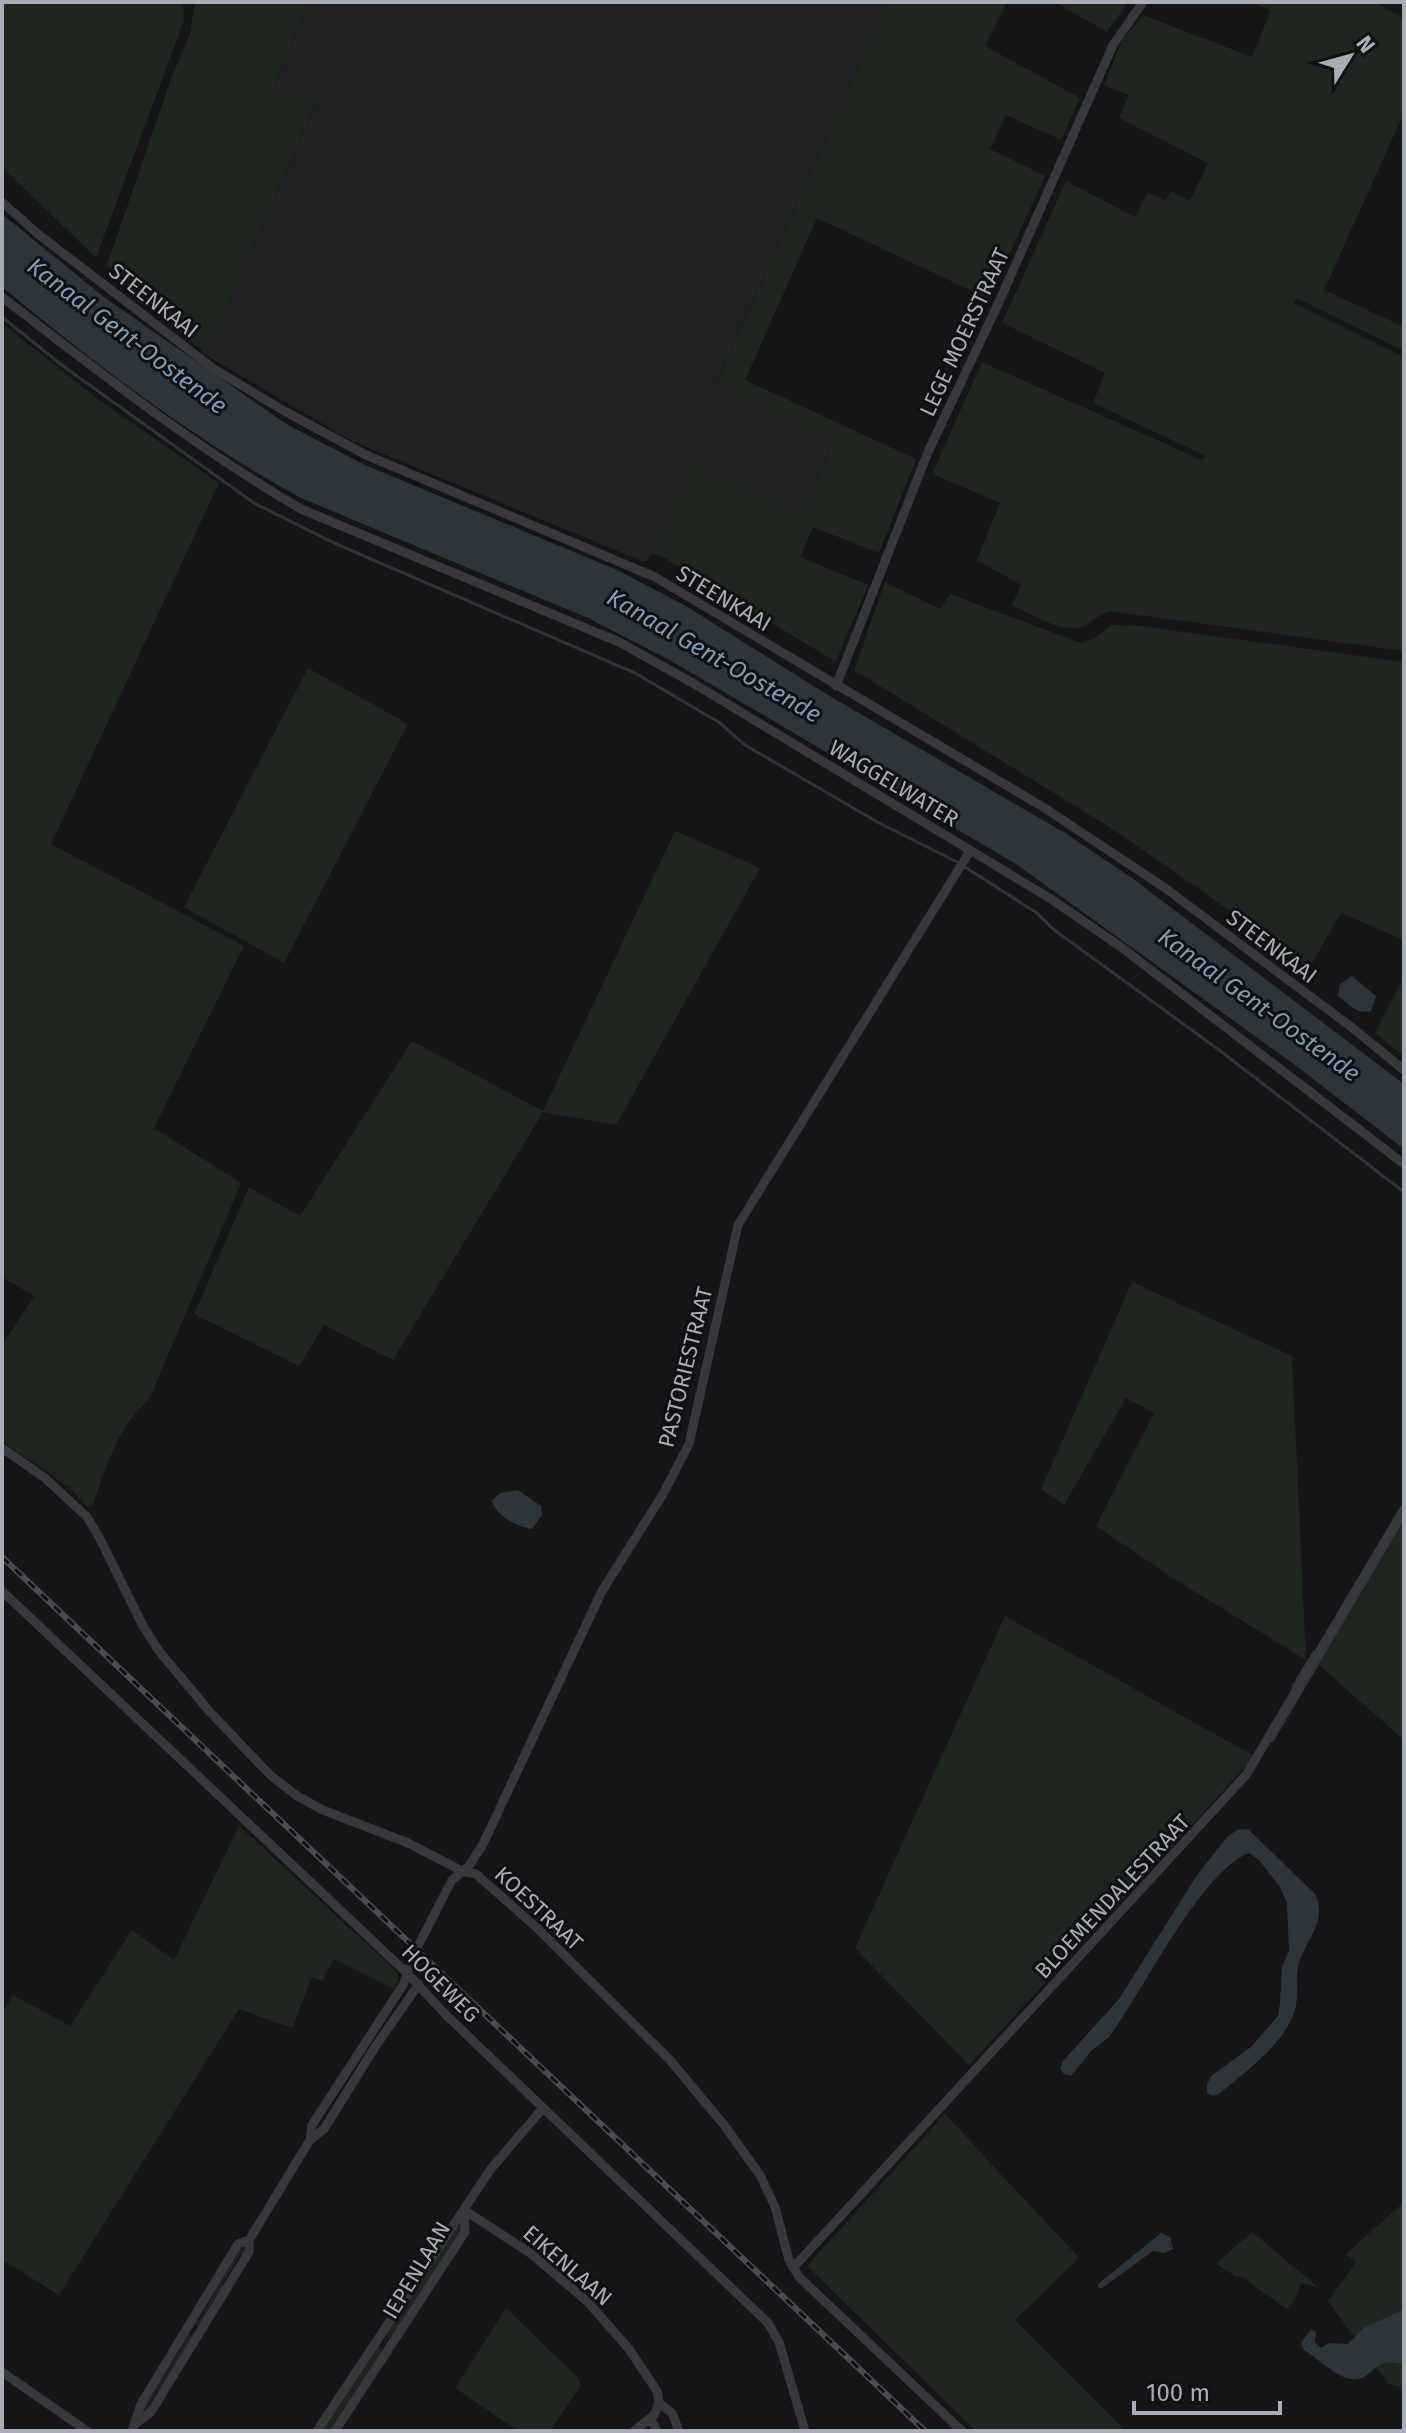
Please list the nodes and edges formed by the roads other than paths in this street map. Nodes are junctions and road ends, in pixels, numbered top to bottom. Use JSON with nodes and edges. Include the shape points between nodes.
{"nodes":[{"id":1,"x":1143,"y":2,"type":"edge"},
{"id":2,"x":2,"y":202,"type":"edge"},
{"id":3,"x":2,"y":297,"type":"edge"},
{"id":4,"x":836,"y":686,"type":"junction"},
{"id":5,"x":964,"y":860,"type":"junction"},
{"id":6,"x":1404,"y":1070,"type":"edge"},
{"id":7,"x":1404,"y":1164,"type":"edge"},
{"id":8,"x":2,"y":1448,"type":"edge"},
{"id":9,"x":1404,"y":1509,"type":"edge"},
{"id":10,"x":2,"y":1591,"type":"edge"},
{"id":11,"x":462,"y":1871,"type":"junction"},
{"id":12,"x":408,"y":1974,"type":"junction"},
{"id":13,"x":419,"y":1984,"type":"junction"},
{"id":14,"x":376,"y":2024,"type":"junction"},
{"id":15,"x":387,"y":2030,"type":"junction"},
{"id":16,"x":347,"y":2068,"type":"junction"},
{"id":17,"x":358,"y":2074,"type":"junction"},
{"id":18,"x":543,"y":2108,"type":"junction"},
{"id":19,"x":310,"y":2140,"type":"junction"},
{"id":20,"x":464,"y":2210,"type":"junction"},
{"id":21,"x":249,"y":2240,"type":"junction"},
{"id":22,"x":793,"y":2268,"type":"junction"},
{"id":23,"x":187,"y":2327,"type":"junction"},
{"id":24,"x":199,"y":2334,"type":"junction"},
{"id":25,"x":378,"y":2337,"type":"junction"},
{"id":26,"x":391,"y":2346,"type":"junction"},
{"id":27,"x":2,"y":2372,"type":"edge"},
{"id":28,"x":659,"y":2403,"type":"junction"},
{"id":29,"x":650,"y":2418,"type":"junction"},
{"id":30,"x":134,"y":2427,"type":"edge"},
{"id":31,"x":87,"y":2431,"type":"edge"},
{"id":32,"x":317,"y":2431,"type":"edge"},
{"id":33,"x":335,"y":2431,"type":"edge"},
{"id":34,"x":634,"y":2431,"type":"edge"},
{"id":35,"x":657,"y":2431,"type":"edge"},
{"id":36,"x":679,"y":2431,"type":"edge"},
{"id":37,"x":805,"y":2431,"type":"edge"},
{"id":38,"x":962,"y":2431,"type":"edge"}],
"edges":[{"from":1,"to":4,"type":"street","name":"LEGE MOERSTRAAT","via":[[1113,45],[928,452]]},
{"from":2,"to":4,"type":"street","name":"STEENKAAI","via":[[214,369],[286,412],[366,455],[655,577]]},
{"from":3,"to":5,"type":"street","name":"WAGGELWATER","via":[[256,483],[301,509],[619,642],[691,682]]},
{"from":4,"to":6,"type":"street","name":"STEENKAAI","via":[[1043,807],[1165,888]]},
{"from":5,"to":7,"type":"street","name":"WAGGELWATER","via":[[1051,899],[1121,947]]},
{"from":5,"to":11,"type":"street","name":"PASTORIESTRAAT","via":[[738,1225],[689,1444],[602,1591],[483,1844]]},
{"from":8,"to":11,"type":"street","name":"KOESTRAAT","via":[[87,1517],[159,1651],[270,1775],[309,1804]]},
{"from":9,"to":22,"type":"street","name":"BLOEMENDALESTRAAT","via":[[1246,1775]]},
{"from":10,"to":12,"type":"street","name":"HOGEWEG"},
{"from":11,"to":12,"type":"street","name":"PASTORIESTRAAT","via":[[421,1939]]},
{"from":11,"to":22,"type":"street","name":"KOESTRAAT","via":[[476,1874],[517,1910],[692,2085],[760,2175]]},
{"from":12,"to":13,"type":"street","name":"HOGEWEG"},
{"from":12,"to":14,"type":"street","name":"PASTORIESTRAAT"},
{"from":13,"to":15,"type":"street","name":"PASTORIESTRAAT"},
{"from":13,"to":18,"type":"street","name":"HOGEWEG"},
{"from":14,"to":15,"type":"street"},
{"from":14,"to":16,"type":"street","name":"PASTORIESTRAAT"},
{"from":15,"to":17,"type":"street","name":"PASTORIESTRAAT"},
{"from":16,"to":17,"type":"street"},
{"from":16,"to":19,"type":"street","name":"PASTORIESTRAAT","via":[[312,2125]]},
{"from":17,"to":19,"type":"street","name":"PASTORIESTRAAT","via":[[324,2129]]},
{"from":18,"to":20,"type":"street","name":"IEPENLAAN","via":[[499,2157]]},
{"from":18,"to":37,"type":"street","name":"HOGEWEG","via":[[771,2327]]},
{"from":19,"to":21,"type":"street","name":"PASTORIESTRAAT"},
{"from":20,"to":25,"type":"street","name":"IEPENLAAN"},
{"from":20,"to":26,"type":"street","name":"IEPENLAAN","via":[[465,2232]]},
{"from":20,"to":28,"type":"street","name":"EIKENLAAN","via":[[530,2253],[582,2296],[633,2356],[657,2391]]},
{"from":21,"to":23,"type":"street","name":"PASTORIESTRAAT","via":[[238,2244]]},
{"from":21,"to":24,"type":"street","name":"PASTORIESTRAAT","via":[[249,2252]]},
{"from":22,"to":38,"type":"street","name":"KOESTRAAT"},
{"from":23,"to":24,"type":"street"},
{"from":23,"to":30,"type":"street","name":"PASTORIESTRAAT","via":[[141,2404]]},
{"from":24,"to":30,"type":"street","name":"PASTORIESTRAAT","via":[[151,2412]]},
{"from":25,"to":26,"type":"street","name":"IEPENLAAN"},
{"from":25,"to":32,"type":"street","name":"IEPENLAAN"},
{"from":26,"to":33,"type":"street","name":"IEPENLAAN"},
{"from":27,"to":31,"type":"street"},
{"from":28,"to":29,"type":"street"},
{"from":28,"to":36,"type":"street","name":"EIKENLAAN","via":[[672,2413]]},
{"from":29,"to":34,"type":"street"},
{"from":29,"to":35,"type":"street"}]}
